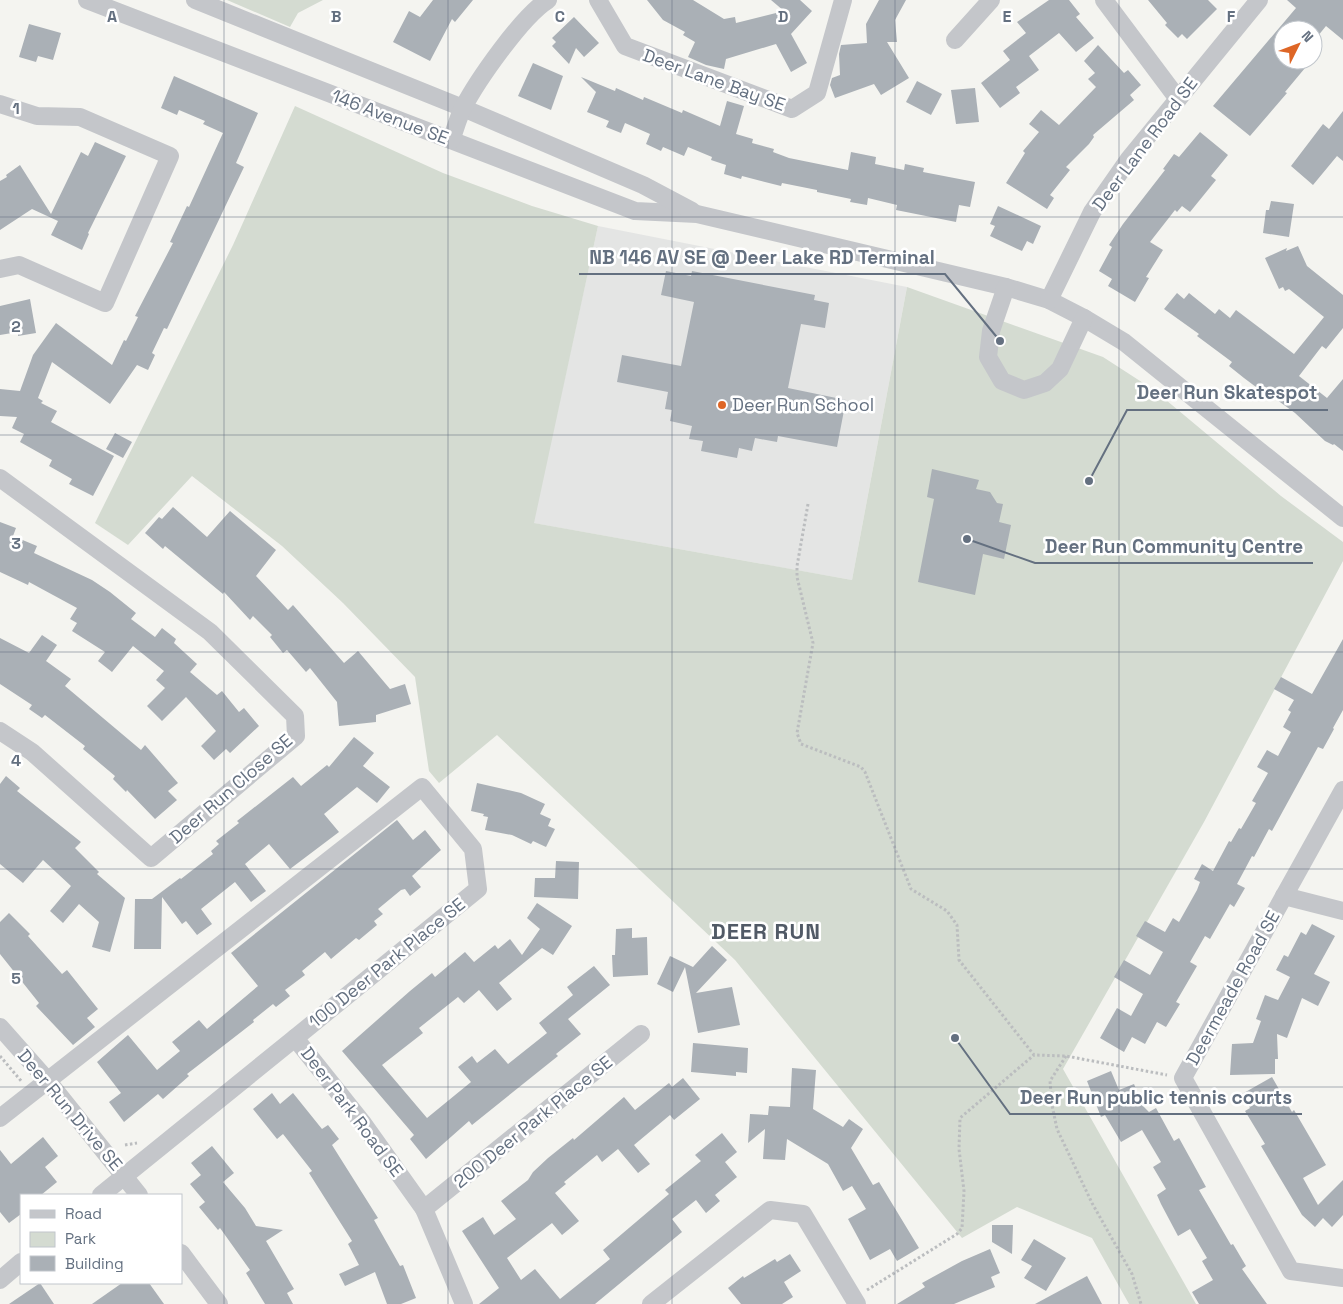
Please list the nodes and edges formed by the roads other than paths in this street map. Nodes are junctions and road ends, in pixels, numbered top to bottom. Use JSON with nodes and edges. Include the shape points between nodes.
{"nodes":[{"id":1,"x":86,"y":0,"type":"edge"},
{"id":2,"x":195,"y":0,"type":"edge"},
{"id":3,"x":548,"y":0,"type":"edge"},
{"id":4,"x":598,"y":0,"type":"edge"},
{"id":5,"x":843,"y":0,"type":"edge"},
{"id":6,"x":991,"y":0,"type":"edge"},
{"id":7,"x":1104,"y":0,"type":"edge"},
{"id":8,"x":1259,"y":0,"type":"edge"},
{"id":9,"x":955,"y":40,"type":"dead end"},
{"id":10,"x":1178,"y":100,"type":"junction"},
{"id":11,"x":0,"y":104,"type":"edge"},
{"id":12,"x":463,"y":108,"type":"junction"},
{"id":13,"x":451,"y":140,"type":"junction"},
{"id":14,"x":697,"y":214,"type":"junction"},
{"id":15,"x":0,"y":269,"type":"edge"},
{"id":16,"x":1006,"y":287,"type":"junction"},
{"id":17,"x":1049,"y":300,"type":"junction"},
{"id":18,"x":1084,"y":318,"type":"junction"},
{"id":19,"x":0,"y":478,"type":"edge"},
{"id":20,"x":1343,"y":518,"type":"edge"},
{"id":21,"x":0,"y":731,"type":"edge"},
{"id":22,"x":1343,"y":790,"type":"edge"},
{"id":23,"x":1284,"y":896,"type":"junction"},
{"id":24,"x":1343,"y":911,"type":"edge"},
{"id":25,"x":0,"y":1027,"type":"edge"},
{"id":26,"x":641,"y":1034,"type":"dead end"},
{"id":27,"x":295,"y":1038,"type":"junction"},
{"id":28,"x":47,"y":1080,"type":"junction"},
{"id":29,"x":0,"y":1118,"type":"edge"},
{"id":30,"x":124,"y":1176,"type":"junction"},
{"id":31,"x":101,"y":1194,"type":"edge"},
{"id":32,"x":137,"y":1194,"type":"edge"},
{"id":33,"x":424,"y":1209,"type":"junction"},
{"id":34,"x":182,"y":1254,"type":"edge"},
{"id":35,"x":20,"y":1263,"type":"edge"},
{"id":36,"x":1343,"y":1278,"type":"edge"},
{"id":37,"x":0,"y":1280,"type":"edge"},
{"id":38,"x":855,"y":1301,"type":"edge"},
{"id":39,"x":219,"y":1304,"type":"edge"},
{"id":40,"x":464,"y":1304,"type":"edge"},
{"id":41,"x":651,"y":1304,"type":"edge"}],
"edges":[{"from":1,"to":13,"type":"street","name":"146 Avenue SE"},
{"from":2,"to":12,"type":"street","name":"146 Avenue SE"},
{"from":3,"to":12,"type":"street","via":[[517,30]]},
{"from":4,"to":5,"type":"street","name":"Deer Lane Bay SE","via":[[625,46],[792,109],[817,93]]},
{"from":6,"to":9,"type":"street"},
{"from":7,"to":10,"type":"street"},
{"from":8,"to":10,"type":"street","name":"Deer Lane Road SE"},
{"from":10,"to":17,"type":"street","name":"Deer Lane Road SE","via":[[1129,159],[1092,212]]},
{"from":11,"to":15,"type":"street","via":[[36,116],[80,117],[170,156],[105,303],[19,266]]},
{"from":12,"to":13,"type":"street"},
{"from":12,"to":14,"type":"street","name":"146 Avenue SE","via":[[643,186]]},
{"from":13,"to":14,"type":"street","name":"146 Avenue SE","via":[[635,211]]},
{"from":14,"to":16,"type":"street","name":"146 Avenue SE"},
{"from":16,"to":17,"type":"street","name":"146 Avenue SE"},
{"from":16,"to":18,"type":"street","via":[[991,331],[988,357],[1002,381],[1024,390],[1045,383],[1060,369]]},
{"from":17,"to":18,"type":"street","name":"146 Avenue SE"},
{"from":18,"to":20,"type":"street","name":"146 Avenue SE","via":[[1124,342]]},
{"from":19,"to":21,"type":"street","name":"Deer Run Close SE","via":[[210,632],[295,716],[296,736],[151,858],[32,752]]},
{"from":22,"to":23,"type":"street","name":"Deermeade Road SE"},
{"from":23,"to":24,"type":"street"},
{"from":23,"to":36,"type":"street","name":"Deermeade Road SE","via":[[1183,1078],[1291,1271]]},
{"from":25,"to":28,"type":"street","name":"Deer Run Drive SE"},
{"from":26,"to":33,"type":"street","name":"200 Deer Park Place SE"},
{"from":27,"to":28,"type":"street","name":"100 Deer Park Place SE","via":[[478,889],[473,849],[422,787]]},
{"from":27,"to":30,"type":"street","name":"Deer Park Road SE"},
{"from":27,"to":33,"type":"street","name":"Deer Park Road SE","via":[[362,1122]]},
{"from":28,"to":29,"type":"street"},
{"from":28,"to":30,"type":"street","name":"Deer Run Drive SE"},
{"from":30,"to":31,"type":"street","name":"Deer Park Road SE"},
{"from":30,"to":32,"type":"street","name":"Deer Run Drive SE"},
{"from":33,"to":40,"type":"street","name":"Deer Park Road SE"},
{"from":34,"to":39,"type":"street"},
{"from":35,"to":37,"type":"street"},
{"from":38,"to":41,"type":"street","via":[[803,1214],[770,1210]]}]}
